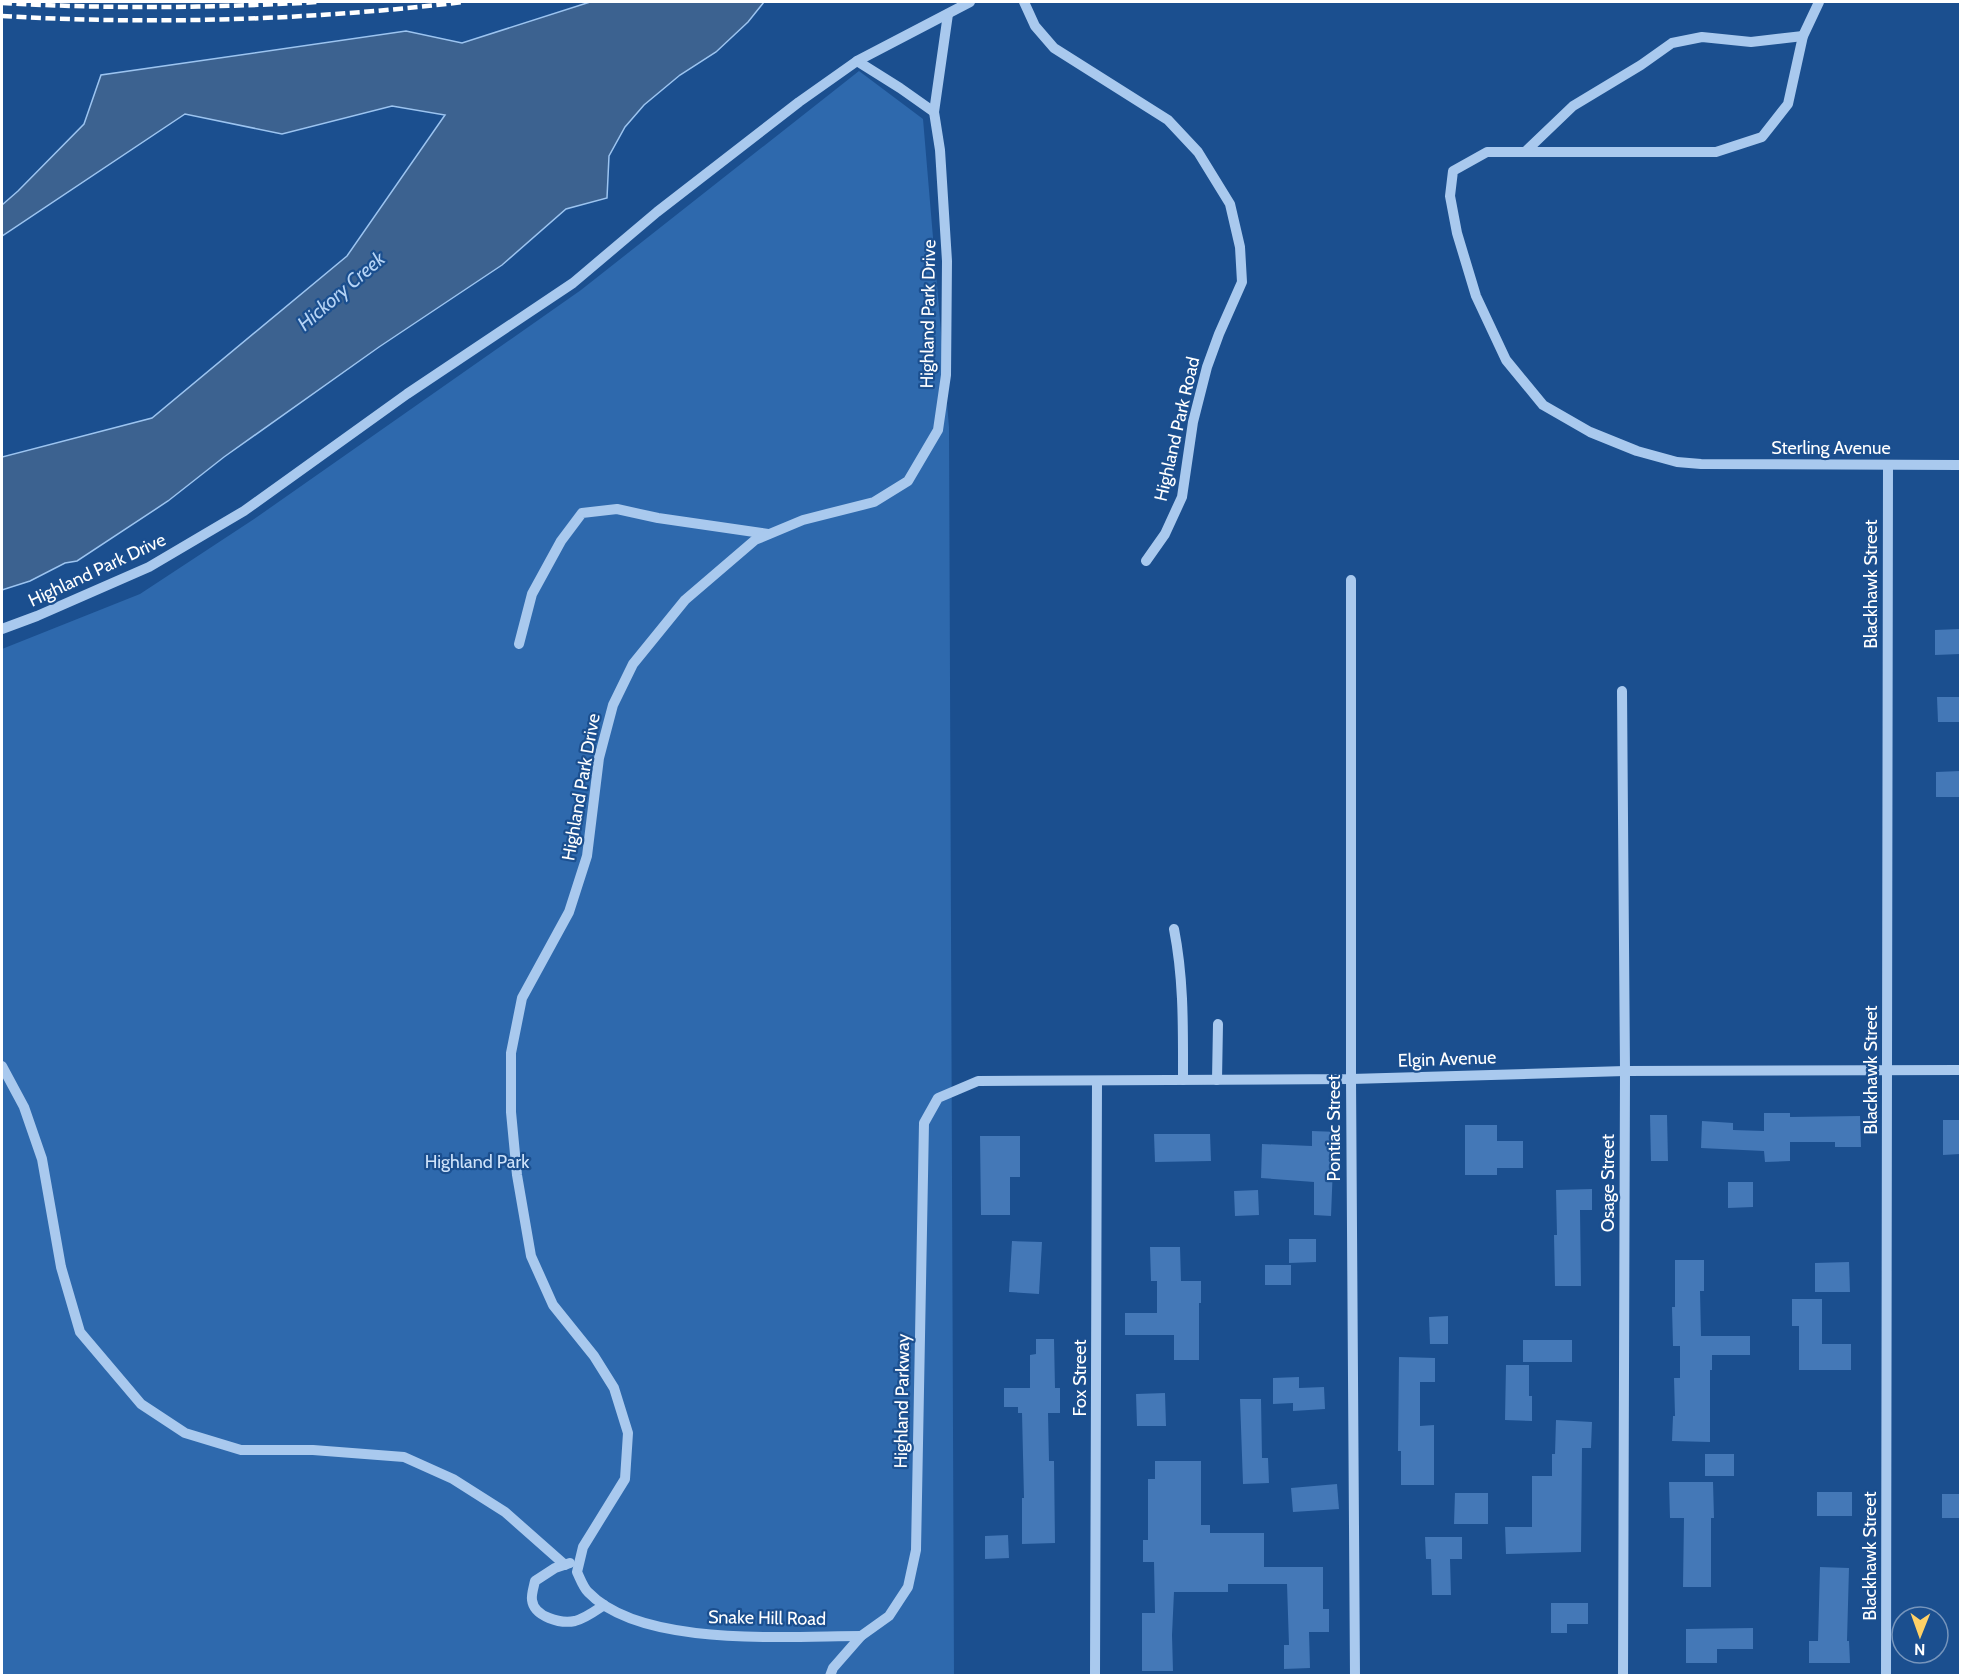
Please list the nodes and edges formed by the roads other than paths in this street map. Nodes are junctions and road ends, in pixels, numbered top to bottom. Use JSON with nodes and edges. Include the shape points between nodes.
{"nodes":[{"id":1,"x":970,"y":2,"type":"edge"},
{"id":2,"x":1024,"y":2,"type":"edge"},
{"id":3,"x":1819,"y":2,"type":"edge"},
{"id":4,"x":948,"y":14,"type":"junction"},
{"id":5,"x":1803,"y":36,"type":"junction"},
{"id":6,"x":857,"y":61,"type":"junction"},
{"id":7,"x":934,"y":112,"type":"junction"},
{"id":8,"x":1526,"y":152,"type":"junction"},
{"id":9,"x":1888,"y":465,"type":"junction"},
{"id":10,"x":1960,"y":465,"type":"edge"},
{"id":11,"x":768,"y":534,"type":"junction"},
{"id":12,"x":1146,"y":561,"type":"dead end"},
{"id":13,"x":1351,"y":580,"type":"dead end"},
{"id":14,"x":2,"y":629,"type":"edge"},
{"id":15,"x":519,"y":644,"type":"dead end"},
{"id":16,"x":1622,"y":691,"type":"dead end"},
{"id":17,"x":1174,"y":929,"type":"dead end"},
{"id":18,"x":1218,"y":1024,"type":"dead end"},
{"id":19,"x":2,"y":1066,"type":"edge"},
{"id":20,"x":1960,"y":1070,"type":"edge"},
{"id":21,"x":1625,"y":1071,"type":"junction"},
{"id":22,"x":1887,"y":1072,"type":"junction"},
{"id":23,"x":1351,"y":1078,"type":"junction"},
{"id":24,"x":1183,"y":1080,"type":"junction"},
{"id":25,"x":1217,"y":1080,"type":"junction"},
{"id":26,"x":1097,"y":1081,"type":"junction"},
{"id":27,"x":938,"y":1098,"type":"joint"},
{"id":28,"x":583,"y":1547,"type":"joint"},
{"id":29,"x":579,"y":1561,"type":"junction"},
{"id":30,"x":565,"y":1565,"type":"junction"},
{"id":31,"x":604,"y":1605,"type":"junction"},
{"id":32,"x":861,"y":1636,"type":"junction"},
{"id":33,"x":830,"y":1676,"type":"edge"},
{"id":34,"x":1095,"y":1676,"type":"edge"},
{"id":35,"x":1355,"y":1676,"type":"edge"},
{"id":36,"x":1623,"y":1676,"type":"edge"},
{"id":37,"x":1886,"y":1676,"type":"edge"}],
"edges":[{"from":1,"to":4,"type":"street","name":"Highland Park Drive"},
{"from":2,"to":12,"type":"street","name":"Highland Park Road","via":[[1035,26],[1054,48],[1168,120],[1198,152],[1230,204],[1240,247],[1242,282],[1207,367],[1193,422],[1182,497],[1166,534]]},
{"from":3,"to":5,"type":"street"},
{"from":4,"to":6,"type":"street","name":"Highland Park Drive"},
{"from":4,"to":7,"type":"street","name":"Highland Park Drive"},
{"from":5,"to":8,"type":"street","via":[[1751,42],[1702,37],[1672,43],[1573,106]]},
{"from":5,"to":8,"type":"street","via":[[1788,104],[1762,137],[1716,152]]},
{"from":6,"to":7,"type":"street"},
{"from":6,"to":14,"type":"street","name":"Highland Park Drive","via":[[657,212],[573,283],[406,394],[244,511],[149,567]]},
{"from":7,"to":11,"type":"street","name":"Highland Park Drive","via":[[947,261],[946,375],[938,430],[908,482],[874,502],[803,520]]},
{"from":8,"to":9,"type":"street","name":"Sterling Avenue","via":[[1487,152],[1453,171],[1450,196],[1456,233],[1476,296],[1506,360],[1543,405],[1590,432],[1677,462]]},
{"from":9,"to":10,"type":"street","name":"Sterling Avenue"},
{"from":9,"to":22,"type":"street","name":"Blackhawk Street"},
{"from":11,"to":15,"type":"street","via":[[618,509],[582,513],[561,541],[532,594]]},
{"from":11,"to":28,"type":"street","name":"Highland Park Drive","via":[[755,540],[685,600],[633,664],[613,705],[599,758],[587,856],[569,912],[522,998],[511,1053],[517,1175],[531,1256],[553,1305],[614,1388],[628,1433],[625,1479]]},
{"from":13,"to":23,"type":"street","name":"Pontiac Street"},
{"from":16,"to":21,"type":"street","name":"Osage Street"},
{"from":17,"to":24,"type":"street","via":[[1182,984]]},
{"from":18,"to":25,"type":"street"},
{"from":19,"to":30,"type":"street","via":[[24,1107],[42,1159],[61,1267],[80,1332],[141,1404],[185,1433],[241,1450],[313,1450],[404,1457],[453,1479],[505,1512]]},
{"from":20,"to":22,"type":"street","name":"Elgin Avenue"},
{"from":21,"to":22,"type":"street","name":"Elgin Avenue"},
{"from":21,"to":23,"type":"street","name":"Elgin Avenue"},
{"from":21,"to":36,"type":"street","name":"Osage Street"},
{"from":22,"to":37,"type":"street","name":"Blackhawk Street"},
{"from":23,"to":25,"type":"street","name":"Elgin Avenue"},
{"from":23,"to":35,"type":"street","name":"Pontiac Street"},
{"from":24,"to":25,"type":"street","name":"Elgin Avenue"},
{"from":24,"to":26,"type":"street","name":"Elgin Avenue"},
{"from":26,"to":27,"type":"street","name":"Elgin Avenue","via":[[978,1081]]},
{"from":26,"to":34,"type":"street","name":"Fox Street"},
{"from":27,"to":32,"type":"street","name":"Highland Parkway","via":[[924,1123],[916,1550],[908,1587],[889,1616]]},
{"from":28,"to":29,"type":"street","name":"Snake Hill Road"},
{"from":29,"to":30,"type":"street"},
{"from":29,"to":31,"type":"street","name":"Snake Hill Road","via":[[577,1572],[587,1591]]},
{"from":30,"to":31,"type":"street","via":[[535,1581],[531,1600],[538,1613],[574,1622]]},
{"from":31,"to":32,"type":"street","name":"Snake Hill Road","via":[[655,1626],[713,1636]]},
{"from":32,"to":33,"type":"street","name":"Highland Parkway"}]}
